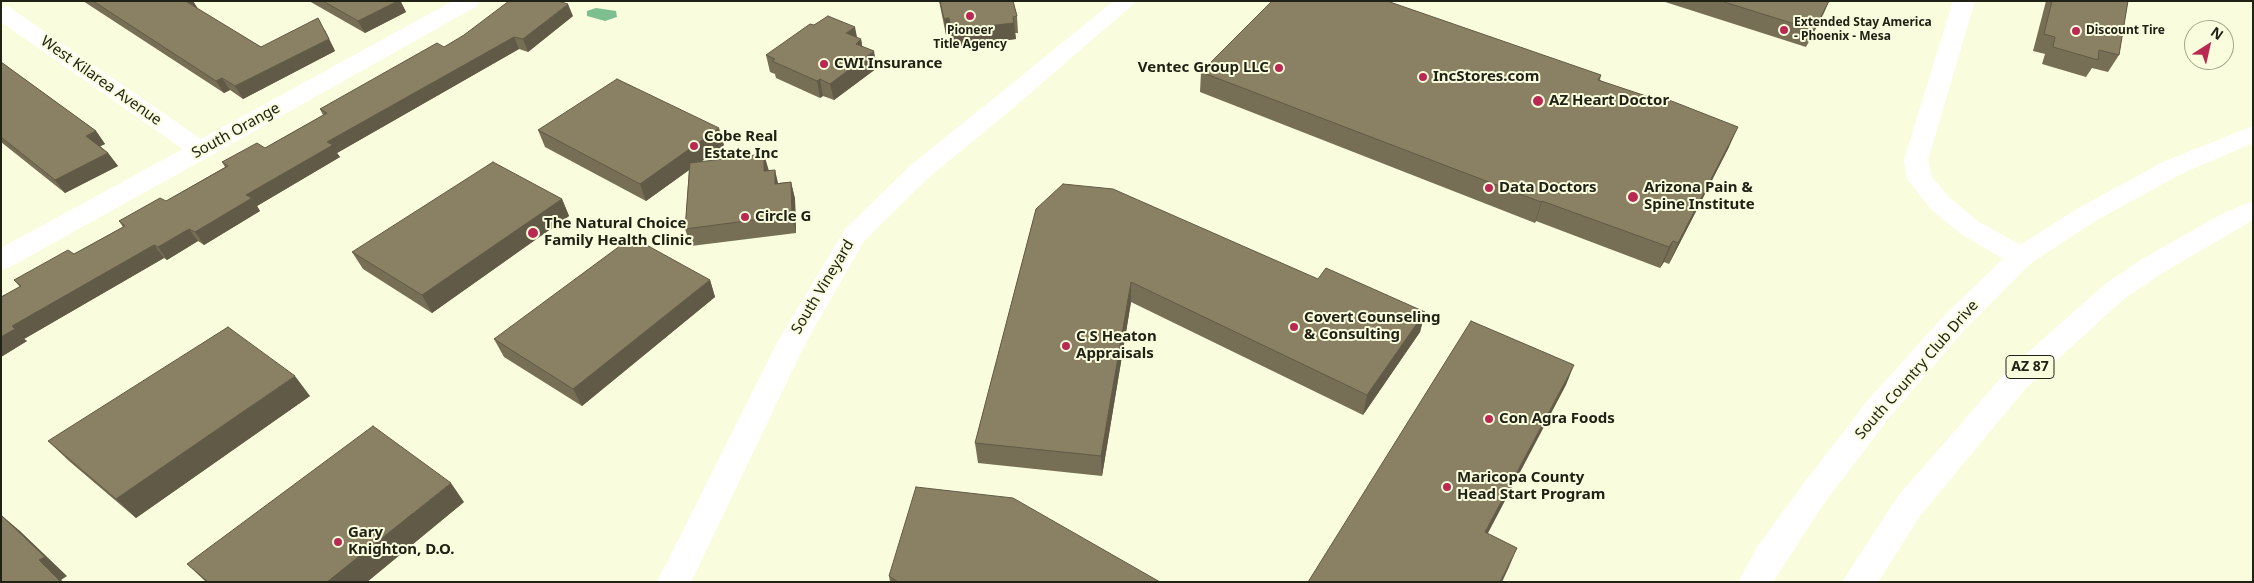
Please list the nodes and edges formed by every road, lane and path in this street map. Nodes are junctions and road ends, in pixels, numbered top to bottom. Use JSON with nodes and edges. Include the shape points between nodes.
{"nodes":[{"id":1,"x":469,"y":1,"type":"edge"},
{"id":2,"x":1127,"y":1,"type":"edge"},
{"id":3,"x":1964,"y":1,"type":"edge"},
{"id":4,"x":1,"y":12,"type":"edge"},
{"id":5,"x":2253,"y":134,"type":"edge"},
{"id":6,"x":201,"y":150,"type":"junction"},
{"id":7,"x":2253,"y":210,"type":"edge"},
{"id":8,"x":2021,"y":257,"type":"junction"},
{"id":9,"x":1,"y":260,"type":"edge"},
{"id":10,"x":674,"y":582,"type":"edge"},
{"id":11,"x":1755,"y":582,"type":"edge"},
{"id":12,"x":1859,"y":582,"type":"edge"}],
"edges":[{"from":1,"to":6,"type":"street","name":"South Orange"},
{"from":2,"to":10,"type":"street","name":"South Vineyard","via":[[919,172],[854,234],[792,341]]},
{"from":3,"to":8,"type":"street","via":[[1916,160],[1920,179],[1940,203],[1970,228]]},
{"from":4,"to":6,"type":"street","name":"West Kilarea Avenue"},
{"from":5,"to":8,"type":"street","name":"South Country Club Drive","via":[[2164,172],[2086,215]]},
{"from":6,"to":9,"type":"street","name":"South Orange"},
{"from":7,"to":12,"type":"street","number":"AZ 87","via":[[2212,231],[2115,291],[2016,380],[1909,506]]},
{"from":8,"to":11,"type":"street","name":"South Country Club Drive","via":[[1955,322],[1880,407],[1814,493]]}]}
